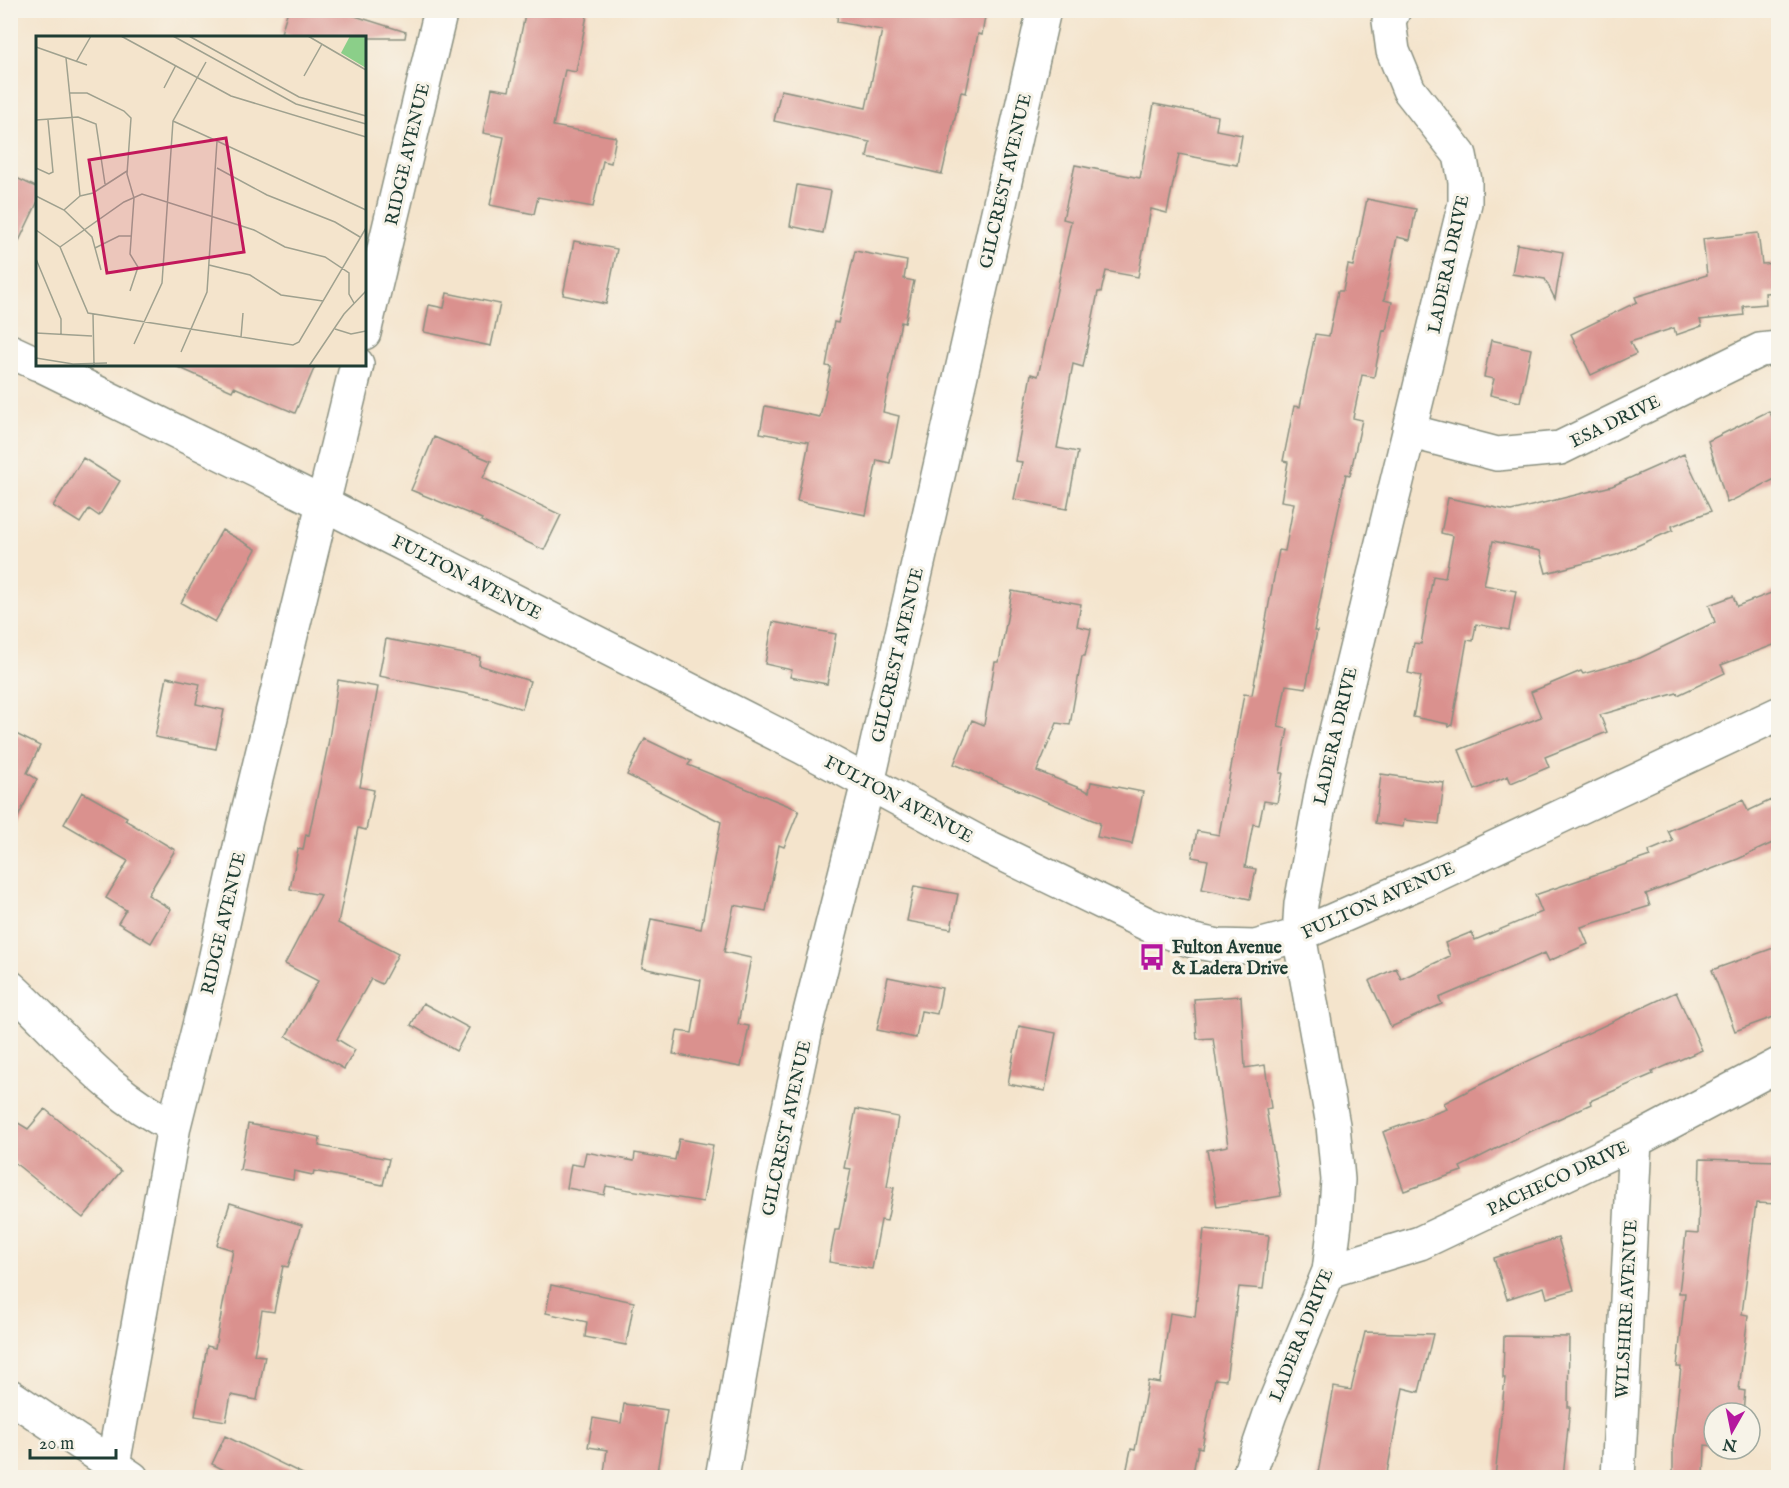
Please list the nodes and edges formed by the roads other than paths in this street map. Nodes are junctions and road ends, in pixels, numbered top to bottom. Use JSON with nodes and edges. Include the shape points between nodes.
{"nodes":[{"id":1,"x":441,"y":10,"type":"edge"},
{"id":2,"x":1044,"y":10,"type":"edge"},
{"id":3,"x":1394,"y":10,"type":"edge"},
{"id":4,"x":366,"y":325,"type":"edge"},
{"id":5,"x":1779,"y":348,"type":"edge"},
{"id":6,"x":10,"y":351,"type":"edge"},
{"id":7,"x":36,"y":363,"type":"edge"},
{"id":8,"x":42,"y":366,"type":"edge"},
{"id":9,"x":357,"y":366,"type":"edge"},
{"id":10,"x":1409,"y":431,"type":"junction"},
{"id":11,"x":324,"y":504,"type":"junction"},
{"id":12,"x":1779,"y":714,"type":"edge"},
{"id":13,"x":868,"y":783,"type":"junction"},
{"id":14,"x":1299,"y":935,"type":"junction"},
{"id":15,"x":10,"y":987,"type":"edge"},
{"id":16,"x":1779,"y":1065,"type":"edge"},
{"id":17,"x":174,"y":1126,"type":"junction"},
{"id":18,"x":1635,"y":1141,"type":"junction"},
{"id":19,"x":1329,"y":1271,"type":"junction"},
{"id":20,"x":10,"y":1396,"type":"edge"},
{"id":21,"x":122,"y":1471,"type":"edge"},
{"id":22,"x":722,"y":1478,"type":"edge"},
{"id":23,"x":1248,"y":1478,"type":"edge"},
{"id":24,"x":1618,"y":1478,"type":"edge"}],
"edges":[{"from":1,"to":4,"type":"street","name":"RIDGE AVENUE"},
{"from":2,"to":13,"type":"street","name":"GILCREST AVENUE"},
{"from":3,"to":10,"type":"street","name":"LADERA DRIVE","via":[[1389,21],[1398,66],[1409,90],[1460,155],[1465,181],[1465,203]]},
{"from":5,"to":10,"type":"street","name":"ESA DRIVE","via":[[1760,350],[1560,448],[1497,454]]},
{"from":6,"to":7,"type":"street","name":"FULTON AVENUE"},
{"from":8,"to":11,"type":"street","name":"FULTON AVENUE"},
{"from":9,"to":11,"type":"street","name":"RIDGE AVENUE"},
{"from":10,"to":14,"type":"street","name":"LADERA DRIVE","via":[[1323,784]]},
{"from":11,"to":13,"type":"street","name":"FULTON AVENUE"},
{"from":11,"to":17,"type":"street","name":"RIDGE AVENUE"},
{"from":12,"to":14,"type":"street","name":"FULTON AVENUE"},
{"from":13,"to":14,"type":"street","name":"FULTON AVENUE","via":[[991,848],[1149,925],[1189,940],[1255,947]]},
{"from":13,"to":22,"type":"street","name":"GILCREST AVENUE","via":[[807,1024],[773,1183]]},
{"from":14,"to":19,"type":"street","name":"LADERA DRIVE","via":[[1334,1125],[1338,1180]]},
{"from":15,"to":17,"type":"street","via":[[124,1096]]},
{"from":16,"to":18,"type":"street","name":"PACHECO DRIVE"},
{"from":17,"to":21,"type":"street","name":"RIDGE AVENUE"},
{"from":18,"to":19,"type":"street","name":"PACHECO DRIVE","via":[[1420,1243]]},
{"from":18,"to":24,"type":"street","name":"WILSHIRE AVENUE"},
{"from":19,"to":23,"type":"street","name":"LADERA DRIVE"},
{"from":20,"to":21,"type":"street"}]}
